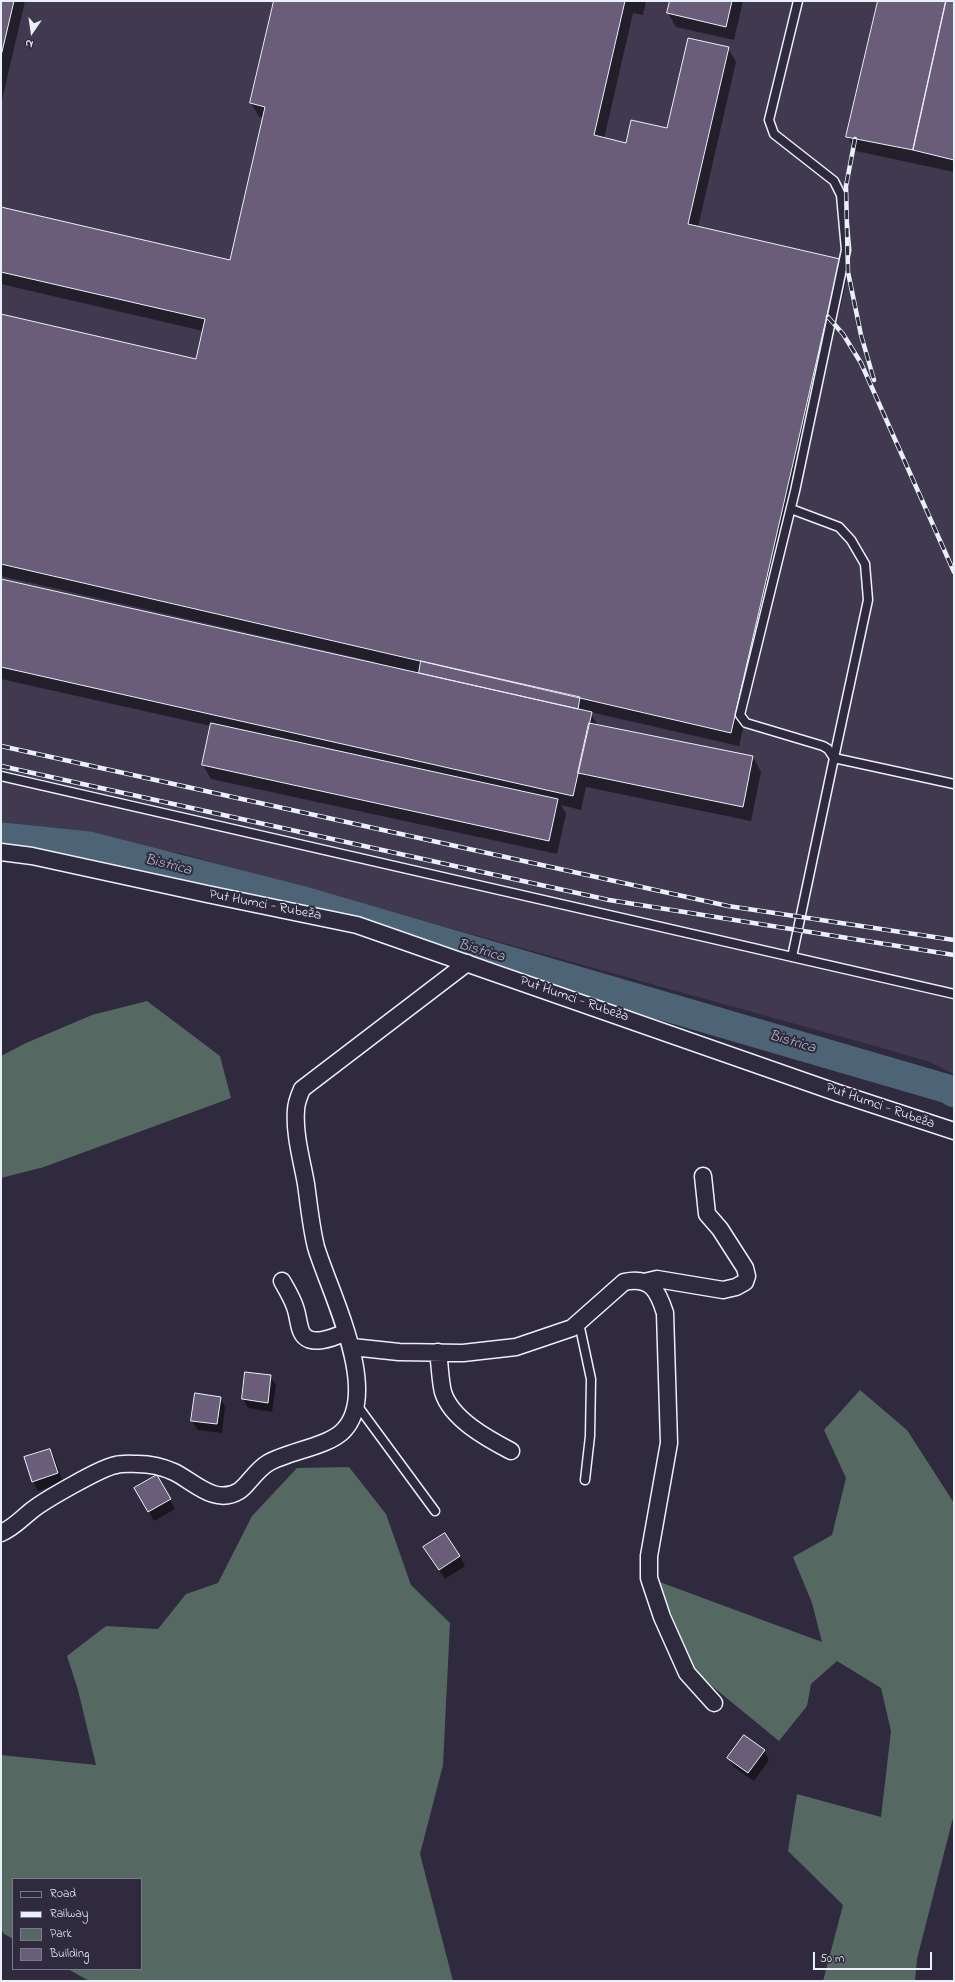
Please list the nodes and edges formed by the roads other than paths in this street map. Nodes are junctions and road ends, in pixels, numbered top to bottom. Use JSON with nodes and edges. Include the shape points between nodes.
{"nodes":[{"id":1,"x":798,"y":1,"type":"edge"},
{"id":2,"x":791,"y":510,"type":"junction"},
{"id":3,"x":834,"y":758,"type":"junction"},
{"id":4,"x":1,"y":776,"type":"edge"},
{"id":5,"x":954,"y":784,"type":"edge"},
{"id":6,"x":1,"y":852,"type":"edge"},
{"id":7,"x":792,"y":957,"type":"junction"},
{"id":8,"x":467,"y":963,"type":"junction"},
{"id":9,"x":954,"y":994,"type":"edge"},
{"id":10,"x":954,"y":1131,"type":"edge"},
{"id":11,"x":703,"y":1176,"type":"dead end"},
{"id":12,"x":282,"y":1281,"type":"dead end"},
{"id":13,"x":644,"y":1282,"type":"junction"},
{"id":14,"x":579,"y":1323,"type":"junction"},
{"id":15,"x":346,"y":1332,"type":"junction"},
{"id":16,"x":352,"y":1347,"type":"junction"},
{"id":17,"x":438,"y":1352,"type":"junction"},
{"id":18,"x":357,"y":1405,"type":"junction"},
{"id":19,"x":511,"y":1451,"type":"dead end"},
{"id":20,"x":585,"y":1480,"type":"dead end"},
{"id":21,"x":435,"y":1511,"type":"dead end"},
{"id":22,"x":1,"y":1533,"type":"edge"},
{"id":23,"x":714,"y":1702,"type":"dead end"}],
"edges":[{"from":1,"to":2,"type":"lane","via":[[770,120],[774,134],[834,181],[841,195],[846,250]]},
{"from":2,"to":3,"type":"lane","via":[[839,527],[851,540],[865,564],[868,600]]},
{"from":2,"to":3,"type":"lane","via":[[740,715],[746,724],[823,746]]},
{"from":3,"to":5,"type":"lane"},
{"from":3,"to":7,"type":"lane"},
{"from":4,"to":7,"type":"lane"},
{"from":6,"to":8,"type":"street","name":"Put Humci - Rubeža","via":[[32,856],[356,924]]},
{"from":7,"to":9,"type":"lane"},
{"from":8,"to":10,"type":"street","name":"Put Humci - Rubeža"},
{"from":8,"to":15,"type":"street","via":[[302,1089],[298,1101],[297,1132],[316,1245]]},
{"from":11,"to":13,"type":"street","via":[[707,1214],[720,1229],[744,1268],[747,1276],[745,1282],[722,1290],[657,1279]]},
{"from":12,"to":15,"type":"street","via":[[295,1306],[302,1333],[306,1338],[325,1340]]},
{"from":13,"to":14,"type":"street","via":[[624,1282]]},
{"from":13,"to":23,"type":"street","via":[[653,1286],[659,1294],[665,1313],[669,1443],[649,1556],[649,1578],[662,1617],[687,1673]]},
{"from":14,"to":17,"type":"street","via":[[572,1328],[516,1347]]},
{"from":14,"to":20,"type":"lane","via":[[590,1379],[590,1436]]},
{"from":15,"to":16,"type":"street"},
{"from":16,"to":17,"type":"street","via":[[399,1352]]},
{"from":16,"to":18,"type":"street","via":[[358,1391]]},
{"from":17,"to":19,"type":"street","via":[[443,1393],[458,1416],[483,1436]]},
{"from":18,"to":21,"type":"lane"},
{"from":18,"to":22,"type":"street","via":[[343,1431],[330,1439],[268,1462],[238,1491],[224,1495],[208,1493],[176,1473],[159,1466],[114,1464],[83,1479],[32,1510],[20,1522]]}]}
